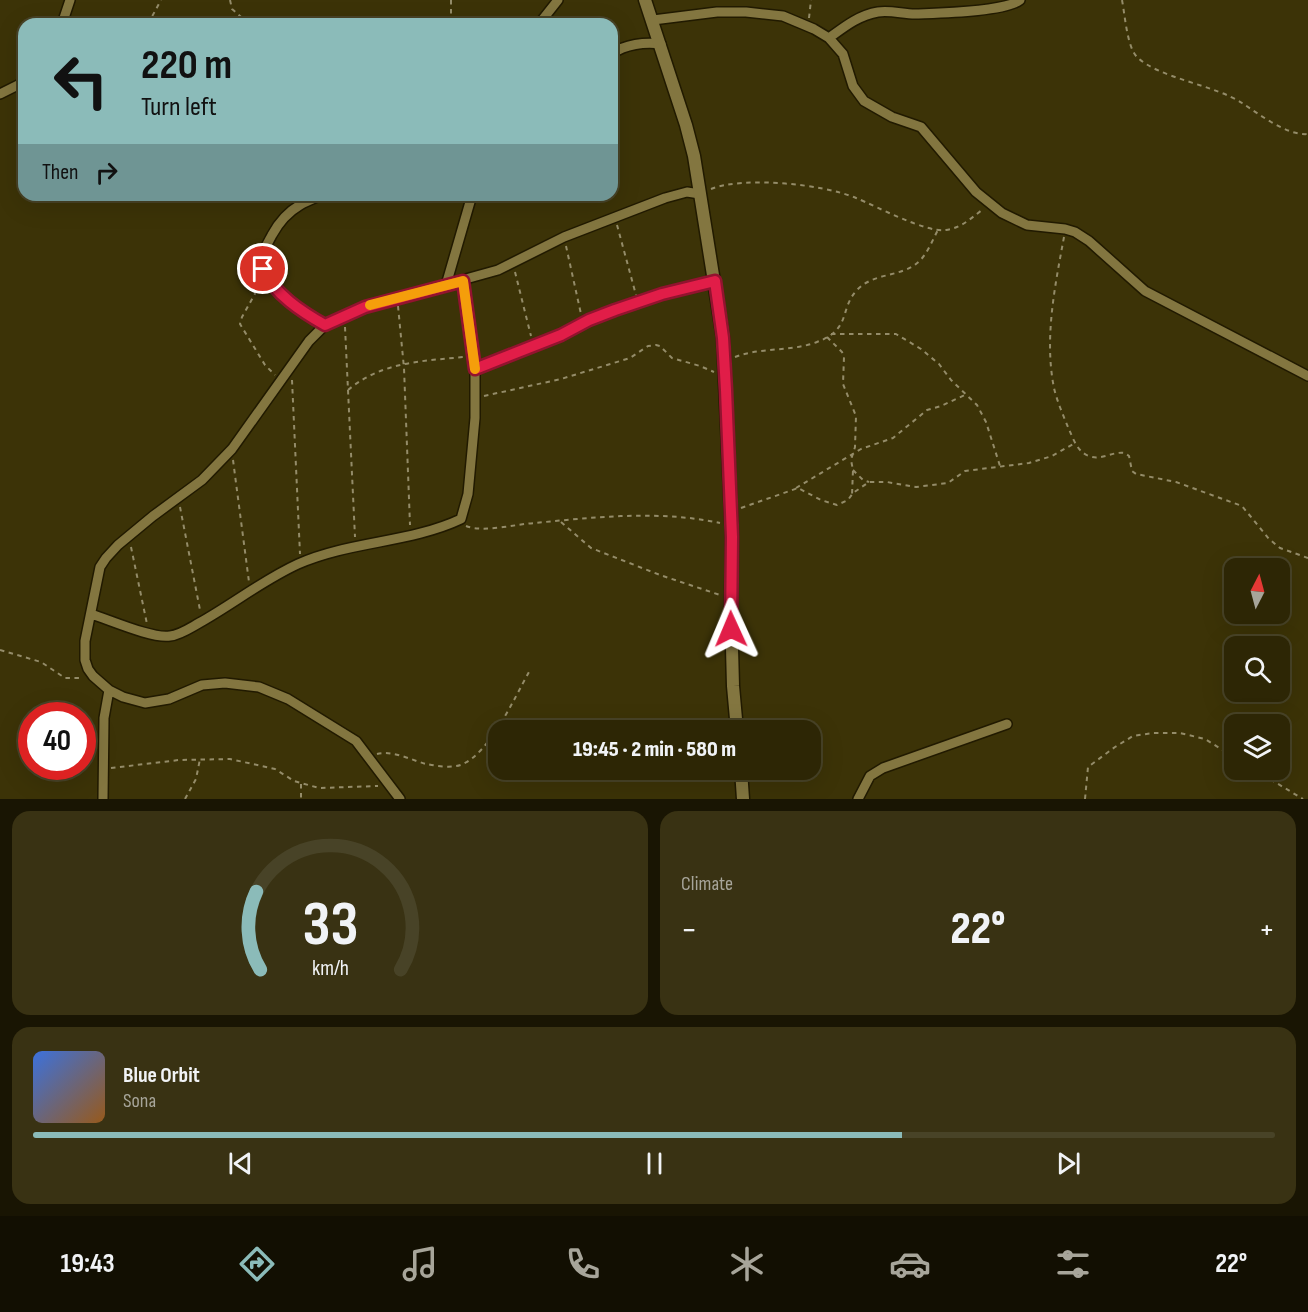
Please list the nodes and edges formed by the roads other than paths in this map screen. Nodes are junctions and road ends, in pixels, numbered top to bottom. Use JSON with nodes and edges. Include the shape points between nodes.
{"nodes":[{"id":1,"x":70,"y":0,"type":"edge"},
{"id":2,"x":558,"y":0,"type":"edge"},
{"id":3,"x":645,"y":0,"type":"edge"},
{"id":4,"x":1020,"y":0,"type":"edge"},
{"id":5,"x":64,"y":18,"type":"edge"},
{"id":6,"x":544,"y":18,"type":"edge"},
{"id":7,"x":653,"y":20,"type":"junction"},
{"id":8,"x":829,"y":38,"type":"junction"},
{"id":9,"x":661,"y":44,"type":"junction"},
{"id":10,"x":618,"y":50,"type":"edge"},
{"id":11,"x":18,"y":85,"type":"edge"},
{"id":12,"x":0,"y":94,"type":"edge"},
{"id":13,"x":700,"y":194,"type":"junction"},
{"id":14,"x":309,"y":201,"type":"edge"},
{"id":15,"x":470,"y":201,"type":"edge"},
{"id":16,"x":463,"y":281,"type":"junction"},
{"id":17,"x":715,"y":281,"type":"junction"},
{"id":18,"x":446,"y":285,"type":"junction"},
{"id":19,"x":325,"y":325,"type":"junction"},
{"id":20,"x":475,"y":369,"type":"junction"},
{"id":21,"x":1308,"y":376,"type":"edge"},
{"id":22,"x":91,"y":614,"type":"junction"},
{"id":23,"x":109,"y":690,"type":"junction"},
{"id":24,"x":736,"y":720,"type":"edge"},
{"id":25,"x":1007,"y":723,"type":"dead end"},
{"id":26,"x":742,"y":780,"type":"edge"},
{"id":27,"x":103,"y":799,"type":"edge"},
{"id":28,"x":400,"y":799,"type":"edge"},
{"id":29,"x":743,"y":799,"type":"edge"},
{"id":30,"x":858,"y":799,"type":"edge"}],
"edges":[{"from":1,"to":5,"type":"street"},
{"from":2,"to":6,"type":"street"},
{"from":3,"to":7,"type":"street"},
{"from":4,"to":8,"type":"street","via":[[1006,7],[984,9],[914,14],[877,12],[851,22]]},
{"from":7,"to":8,"type":"street","via":[[746,12],[783,16]]},
{"from":7,"to":9,"type":"street"},
{"from":8,"to":21,"type":"street","via":[[843,54],[853,87],[864,101],[921,127],[989,204],[1017,222],[1075,232],[1145,291]]},
{"from":9,"to":10,"type":"street","via":[[647,42]]},
{"from":9,"to":13,"type":"street","via":[[686,125]]},
{"from":11,"to":12,"type":"street"},
{"from":13,"to":16,"type":"street","via":[[687,192],[615,216],[513,263]]},
{"from":13,"to":17,"type":"street"},
{"from":14,"to":19,"type":"street","via":[[286,214],[277,225],[262,254],[263,269],[292,304]]},
{"from":15,"to":18,"type":"street"},
{"from":16,"to":18,"type":"street"},
{"from":16,"to":20,"type":"street"},
{"from":17,"to":20,"type":"street","via":[[638,302]]},
{"from":17,"to":24,"type":"street","via":[[723,338]]},
{"from":18,"to":19,"type":"street","via":[[365,307]]},
{"from":19,"to":22,"type":"street","via":[[232,449],[202,480],[106,558],[100,567]]},
{"from":20,"to":22,"type":"street","via":[[468,494],[461,519],[300,563],[170,637]]},
{"from":22,"to":23,"type":"street","via":[[85,660],[93,676]]},
{"from":23,"to":27,"type":"street","via":[[104,718]]},
{"from":23,"to":28,"type":"street","via":[[145,703],[170,699],[202,685],[259,687],[288,699],[356,741]]},
{"from":25,"to":30,"type":"street","via":[[884,768],[870,776]]},
{"from":26,"to":29,"type":"street"}]}
